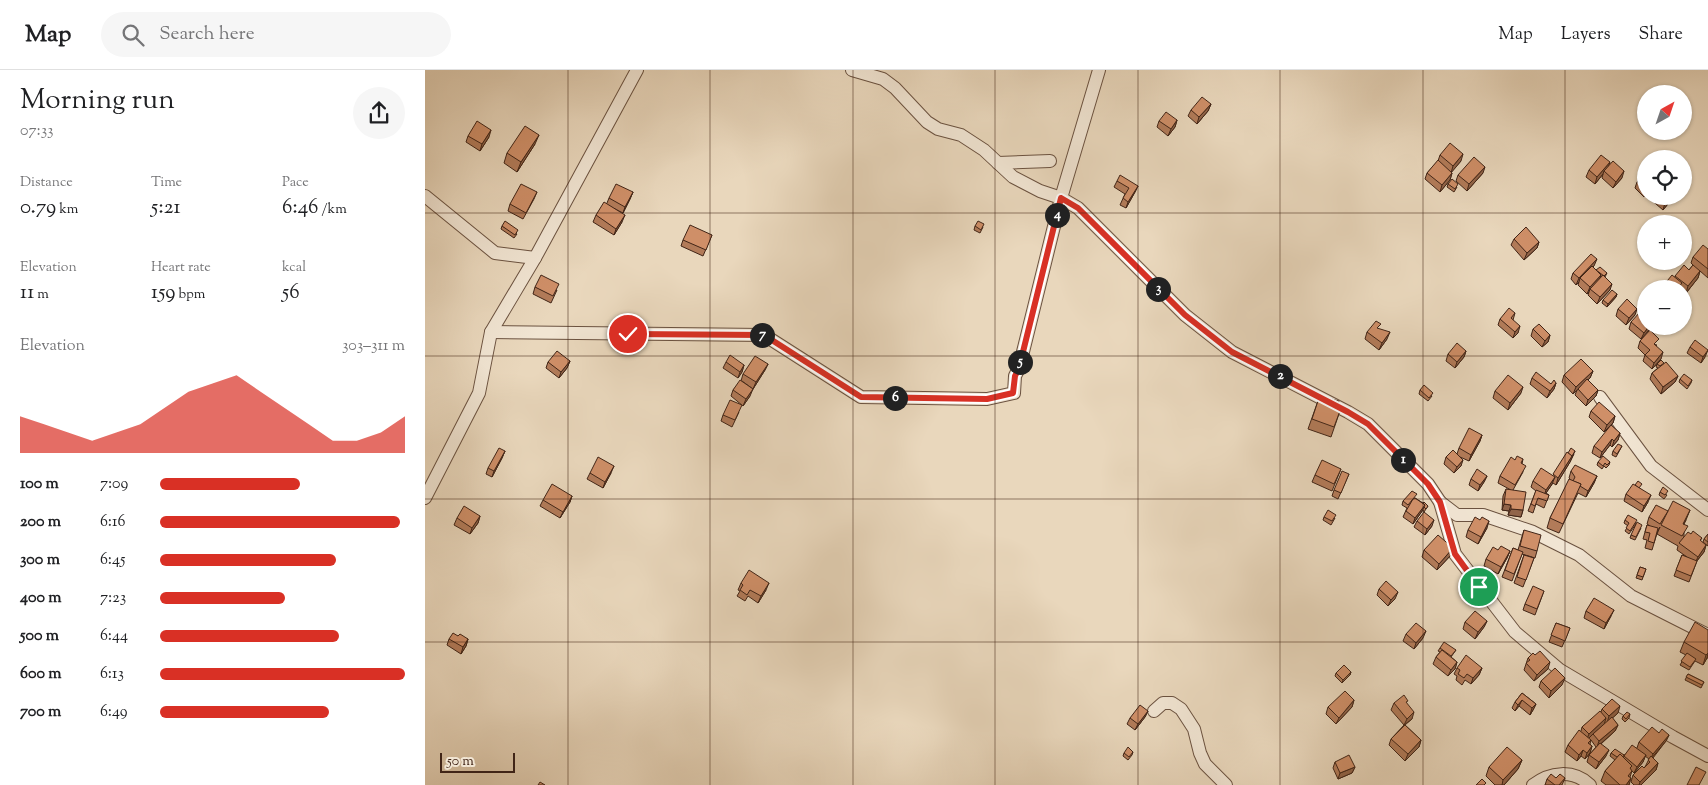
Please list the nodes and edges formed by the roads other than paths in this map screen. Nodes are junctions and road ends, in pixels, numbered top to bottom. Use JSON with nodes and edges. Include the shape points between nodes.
{"nodes":[{"id":1,"x":637,"y":70,"type":"edge"},
{"id":2,"x":852,"y":70,"type":"edge"},
{"id":3,"x":1099,"y":70,"type":"edge"},
{"id":4,"x":1050,"y":161,"type":"dead end"},
{"id":5,"x":998,"y":163,"type":"junction"},
{"id":6,"x":425,"y":196,"type":"edge"},
{"id":7,"x":1061,"y":198,"type":"junction"},
{"id":8,"x":535,"y":258,"type":"junction"},
{"id":9,"x":491,"y":332,"type":"junction"},
{"id":10,"x":1600,"y":396,"type":"edge"},
{"id":11,"x":425,"y":498,"type":"edge"},
{"id":12,"x":1440,"y":502,"type":"junction"},
{"id":13,"x":1708,"y":510,"type":"edge"},
{"id":14,"x":1708,"y":635,"type":"edge"},
{"id":15,"x":1154,"y":711,"type":"dead end"},
{"id":16,"x":1708,"y":756,"type":"edge"},
{"id":17,"x":1226,"y":785,"type":"edge"},
{"id":18,"x":1533,"y":785,"type":"edge"},
{"id":19,"x":1591,"y":785,"type":"edge"}],
"edges":[{"from":1,"to":8,"type":"street"},
{"from":2,"to":5,"type":"street","via":[[883,79],[927,122],[937,129],[961,135]]},
{"from":3,"to":7,"type":"street"},
{"from":4,"to":5,"type":"street"},
{"from":5,"to":7,"type":"street","via":[[1013,177]]},
{"from":6,"to":8,"type":"street","via":[[495,253]]},
{"from":7,"to":9,"type":"street","via":[[1013,393],[987,399],[861,397],[764,335]]},
{"from":7,"to":12,"type":"street","via":[[1078,208],[1185,315],[1232,352],[1368,424],[1428,484]]},
{"from":8,"to":9,"type":"street"},
{"from":9,"to":11,"type":"street","via":[[479,392]]},
{"from":10,"to":13,"type":"street","via":[[1651,466]]},
{"from":12,"to":14,"type":"street","via":[[1457,515],[1483,515],[1533,532],[1579,555],[1631,596]]},
{"from":12,"to":16,"type":"street","via":[[1455,554],[1515,632],[1560,670]]},
{"from":15,"to":17,"type":"street","via":[[1163,703],[1172,702],[1181,708],[1194,729],[1205,764]]},
{"from":18,"to":19,"type":"street","via":[[1543,778],[1565,773]]}]}
